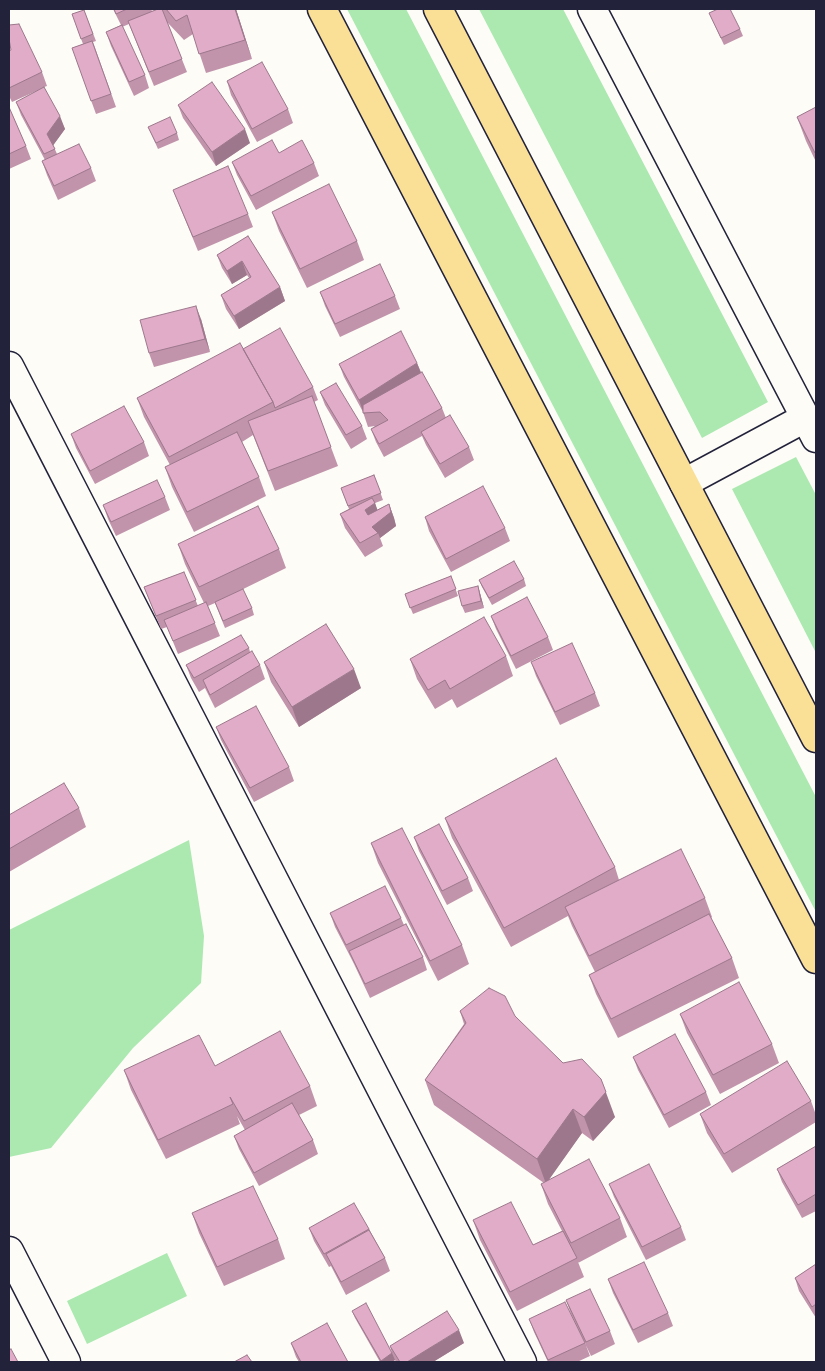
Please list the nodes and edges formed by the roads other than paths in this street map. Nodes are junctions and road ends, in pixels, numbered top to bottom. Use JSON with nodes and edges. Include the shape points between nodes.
{"nodes":[{"id":1,"x":322,"y":9,"type":"edge"},
{"id":2,"x":438,"y":9,"type":"edge"},
{"id":3,"x":592,"y":9,"type":"edge"},
{"id":4,"x":9,"y":366,"type":"edge"},
{"id":5,"x":19,"y":411,"type":"edge"},
{"id":6,"x":811,"y":428,"type":"edge"},
{"id":7,"x":684,"y":483,"type":"junction"},
{"id":8,"x":816,"y":738,"type":"edge"},
{"id":9,"x":816,"y":959,"type":"edge"},
{"id":10,"x":9,"y":1251,"type":"edge"},
{"id":11,"x":66,"y":1362,"type":"edge"},
{"id":12,"x":522,"y":1362,"type":"edge"}],
"edges":[{"from":1,"to":9,"type":"main road"},
{"from":2,"to":7,"type":"main road"},
{"from":3,"to":6,"type":"street"},
{"from":4,"to":5,"type":"street"},
{"from":5,"to":12,"type":"street"},
{"from":6,"to":7,"type":"street"},
{"from":7,"to":8,"type":"main road"},
{"from":10,"to":11,"type":"street"}]}
